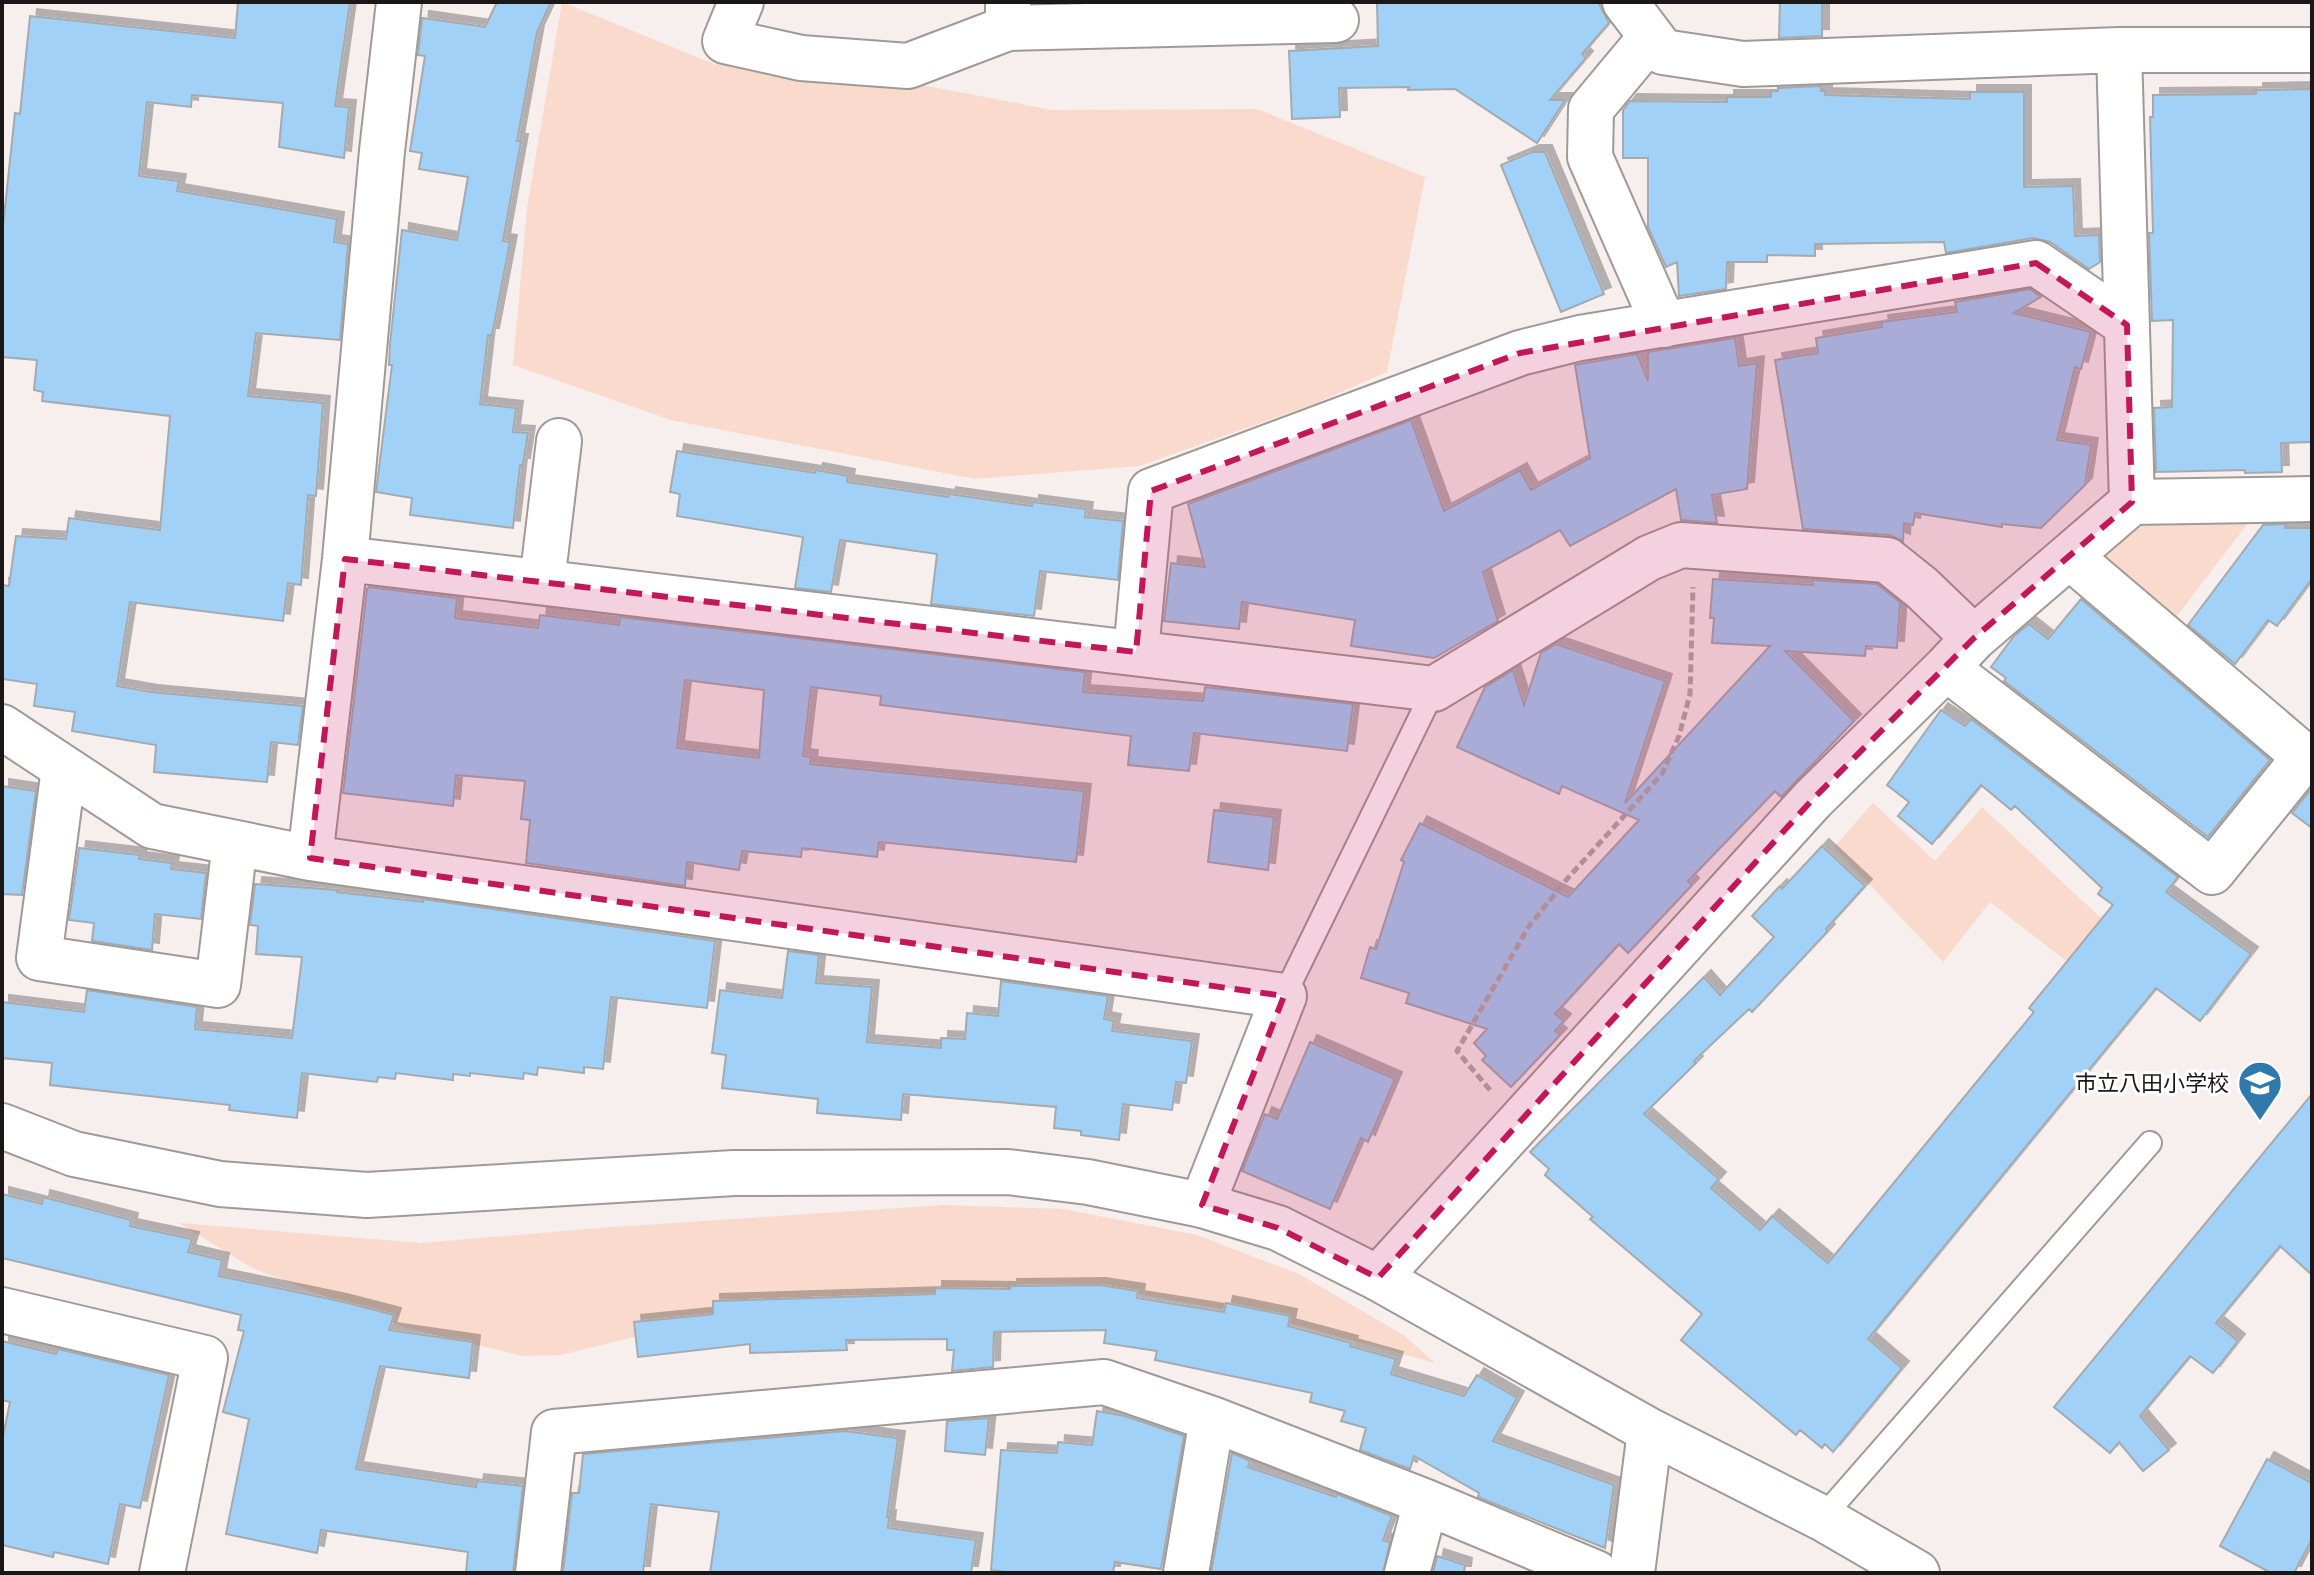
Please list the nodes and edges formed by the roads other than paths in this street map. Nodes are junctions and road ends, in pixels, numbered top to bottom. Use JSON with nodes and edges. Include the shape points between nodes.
{"nodes":[{"id":1,"x":399,"y":2,"type":"edge"},
{"id":2,"x":741,"y":2,"type":"edge"},
{"id":3,"x":1625,"y":2,"type":"edge"},
{"id":4,"x":1008,"y":15,"type":"edge"},
{"id":5,"x":1336,"y":20,"type":"dead end"},
{"id":6,"x":1651,"y":37,"type":"junction"},
{"id":7,"x":2119,"y":50,"type":"junction"},
{"id":8,"x":2312,"y":50,"type":"edge"},
{"id":9,"x":1664,"y":325,"type":"junction"},
{"id":10,"x":2127,"y":325,"type":"junction"},
{"id":11,"x":559,"y":441,"type":"dead end"},
{"id":12,"x":2312,"y":499,"type":"edge"},
{"id":13,"x":2132,"y":502,"type":"junction"},
{"id":14,"x":2069,"y":556,"type":"junction"},
{"id":15,"x":345,"y":559,"type":"junction"},
{"id":16,"x":542,"y":582,"type":"junction"},
{"id":17,"x":1136,"y":652,"type":"junction"},
{"id":18,"x":1960,"y":653,"type":"junction"},
{"id":19,"x":1434,"y":689,"type":"junction"},
{"id":20,"x":2,"y":727,"type":"edge"},
{"id":21,"x":64,"y":768,"type":"junction"},
{"id":22,"x":235,"y":843,"type":"junction"},
{"id":23,"x":310,"y":858,"type":"junction"},
{"id":24,"x":1284,"y":996,"type":"junction"},
{"id":25,"x":2,"y":1126,"type":"edge"},
{"id":26,"x":2150,"y":1143,"type":"dead end"},
{"id":27,"x":1202,"y":1205,"type":"junction"},
{"id":28,"x":1378,"y":1278,"type":"junction"},
{"id":29,"x":2,"y":1310,"type":"edge"},
{"id":30,"x":1212,"y":1419,"type":"junction"},
{"id":31,"x":1650,"y":1431,"type":"junction"},
{"id":32,"x":1426,"y":1502,"type":"junction"},
{"id":33,"x":1822,"y":1518,"type":"junction"},
{"id":34,"x":1910,"y":1571,"type":"edge"},
{"id":35,"x":162,"y":1573,"type":"edge"},
{"id":36,"x":538,"y":1573,"type":"edge"},
{"id":37,"x":1186,"y":1573,"type":"edge"},
{"id":38,"x":1407,"y":1573,"type":"edge"},
{"id":39,"x":1596,"y":1573,"type":"edge"},
{"id":40,"x":1632,"y":1573,"type":"edge"}],
"edges":[{"from":1,"to":15,"type":"street"},
{"from":2,"to":4,"type":"street","via":[[725,41],[801,58],[908,66]]},
{"from":3,"to":6,"type":"street"},
{"from":4,"to":5,"type":"street"},
{"from":6,"to":7,"type":"street","via":[[1663,52],[1743,64]]},
{"from":6,"to":9,"type":"street","via":[[1591,109],[1590,157]]},
{"from":7,"to":8,"type":"street"},
{"from":7,"to":10,"type":"street"},
{"from":9,"to":10,"type":"street","via":[[2036,263]]},
{"from":9,"to":17,"type":"street","via":[[1520,353],[1151,491]]},
{"from":10,"to":13,"type":"street"},
{"from":11,"to":16,"type":"street"},
{"from":12,"to":13,"type":"street"},
{"from":13,"to":14,"type":"street"},
{"from":14,"to":18,"type":"street"},
{"from":14,"to":18,"type":"street","via":[[2305,757],[2212,872]]},
{"from":15,"to":16,"type":"street"},
{"from":15,"to":23,"type":"street"},
{"from":16,"to":17,"type":"street"},
{"from":17,"to":19,"type":"street"},
{"from":18,"to":19,"type":"street","via":[[1922,588],[1887,560],[1681,545],[1649,558]]},
{"from":18,"to":28,"type":"street","via":[[1812,800]]},
{"from":19,"to":24,"type":"lane"},
{"from":20,"to":21,"type":"street"},
{"from":21,"to":22,"type":"street","via":[[152,826]]},
{"from":21,"to":22,"type":"street","via":[[39,958],[218,985]]},
{"from":22,"to":23,"type":"street"},
{"from":23,"to":24,"type":"street"},
{"from":24,"to":27,"type":"street"},
{"from":25,"to":27,"type":"street","via":[[74,1154],[220,1184],[367,1195],[734,1173],[1008,1172]]},
{"from":26,"to":33,"type":"lane"},
{"from":27,"to":28,"type":"street","via":[[1278,1228]]},
{"from":28,"to":31,"type":"street"},
{"from":29,"to":35,"type":"street","via":[[205,1358]]},
{"from":30,"to":32,"type":"street"},
{"from":30,"to":36,"type":"street","via":[[1104,1382],[554,1432]]},
{"from":30,"to":37,"type":"street"},
{"from":31,"to":33,"type":"street"},
{"from":31,"to":40,"type":"street"},
{"from":32,"to":38,"type":"street"},
{"from":32,"to":39,"type":"street"},
{"from":33,"to":34,"type":"street"}]}
